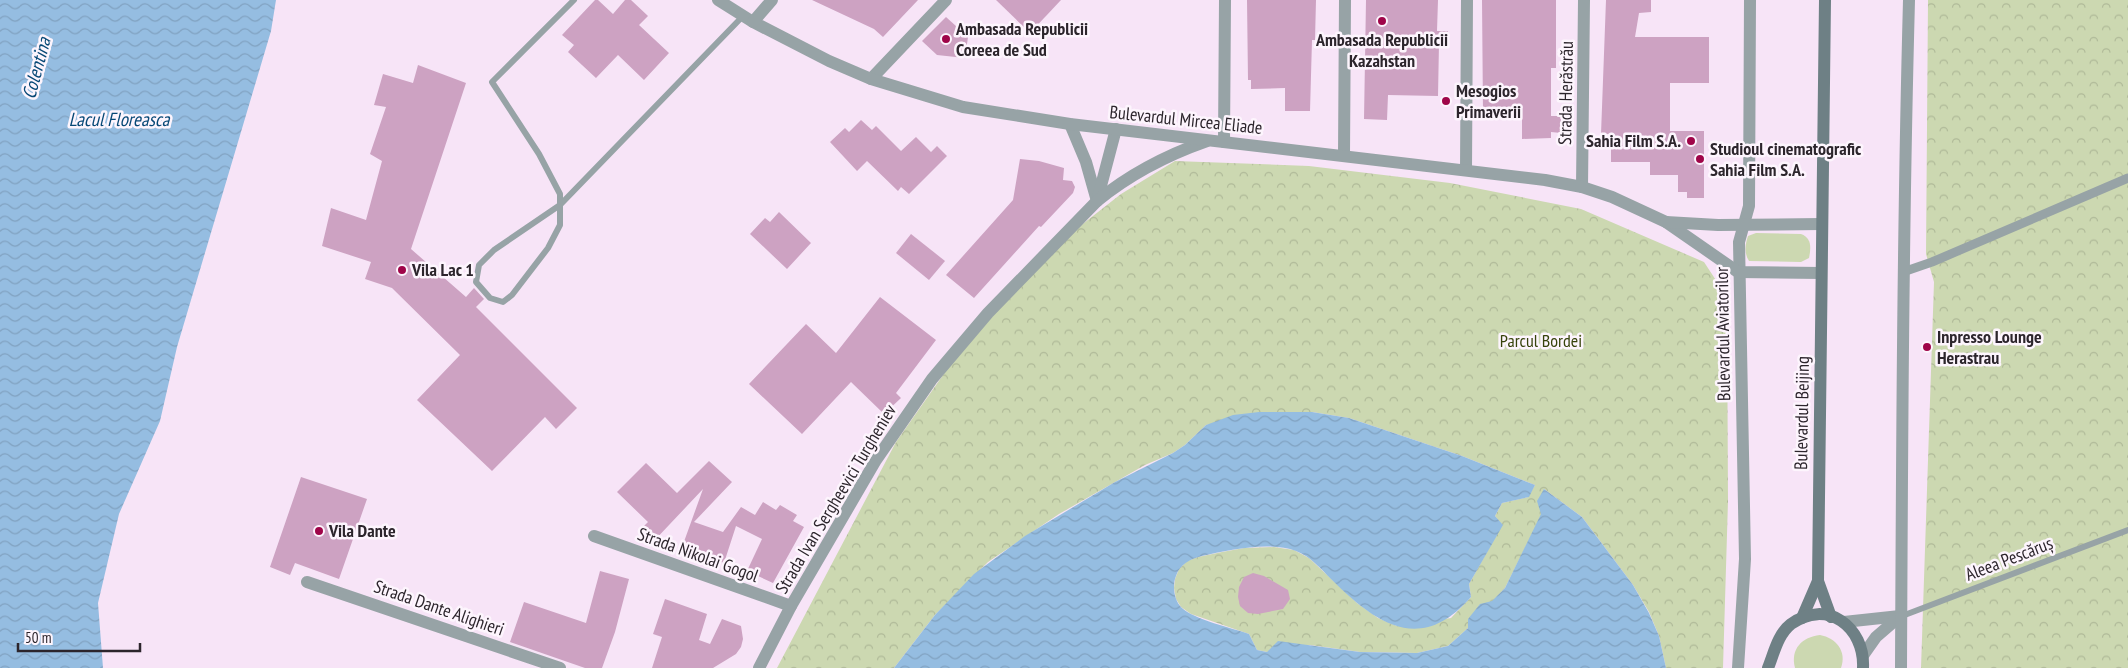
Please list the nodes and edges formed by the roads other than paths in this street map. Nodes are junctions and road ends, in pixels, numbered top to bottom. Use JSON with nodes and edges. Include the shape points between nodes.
{"nodes":[{"id":1,"x":574,"y":0,"type":"edge"},
{"id":2,"x":772,"y":0,"type":"edge"},
{"id":3,"x":946,"y":0,"type":"edge"},
{"id":4,"x":1225,"y":0,"type":"edge"},
{"id":5,"x":1345,"y":0,"type":"edge"},
{"id":6,"x":1467,"y":0,"type":"edge"},
{"id":7,"x":1584,"y":0,"type":"edge"},
{"id":8,"x":1750,"y":0,"type":"edge"},
{"id":9,"x":1825,"y":0,"type":"edge"},
{"id":10,"x":1909,"y":0,"type":"edge"},
{"id":11,"x":727,"y":2,"type":"edge"},
{"id":12,"x":748,"y":19,"type":"junction"},
{"id":13,"x":871,"y":79,"type":"junction"},
{"id":14,"x":1070,"y":124,"type":"junction"},
{"id":15,"x":1116,"y":130,"type":"junction"},
{"id":16,"x":1207,"y":140,"type":"junction"},
{"id":17,"x":1224,"y":142,"type":"junction"},
{"id":18,"x":1344,"y":155,"type":"junction"},
{"id":19,"x":1466,"y":170,"type":"junction"},
{"id":20,"x":2128,"y":178,"type":"edge"},
{"id":21,"x":1582,"y":187,"type":"junction"},
{"id":22,"x":1097,"y":201,"type":"junction"},
{"id":23,"x":560,"y":205,"type":"junction"},
{"id":24,"x":1666,"y":222,"type":"junction"},
{"id":25,"x":1821,"y":224,"type":"junction"},
{"id":26,"x":1742,"y":225,"type":"junction"},
{"id":27,"x":1738,"y":272,"type":"junction"},
{"id":28,"x":1903,"y":272,"type":"junction"},
{"id":29,"x":1821,"y":273,"type":"junction"},
{"id":30,"x":2128,"y":530,"type":"edge"},
{"id":31,"x":594,"y":536,"type":"dead end"},
{"id":32,"x":1818,"y":581,"type":"junction"},
{"id":33,"x":307,"y":582,"type":"dead end"},
{"id":34,"x":791,"y":606,"type":"junction"},
{"id":35,"x":1831,"y":616,"type":"junction"},
{"id":36,"x":1900,"y":616,"type":"junction"},
{"id":37,"x":1802,"y":618,"type":"junction"},
{"id":38,"x":1844,"y":622,"type":"junction"},
{"id":39,"x":1775,"y":648,"type":"junction"},
{"id":40,"x":1864,"y":654,"type":"junction"},
{"id":41,"x":560,"y":668,"type":"edge"},
{"id":42,"x":759,"y":668,"type":"edge"},
{"id":43,"x":1738,"y":668,"type":"edge"},
{"id":44,"x":1768,"y":668,"type":"edge"},
{"id":45,"x":1774,"y":668,"type":"edge"},
{"id":46,"x":1863,"y":668,"type":"edge"},
{"id":47,"x":1901,"y":668,"type":"edge"}],
"edges":[{"from":1,"to":23,"type":"lane","via":[[492,82],[539,154],[560,194]]},
{"from":2,"to":12,"type":"street"},
{"from":3,"to":13,"type":"street"},
{"from":4,"to":17,"type":"street"},
{"from":5,"to":18,"type":"street"},
{"from":6,"to":19,"type":"street"},
{"from":7,"to":21,"type":"street","name":"Strada Herăstrău"},
{"from":8,"to":26,"type":"street","name":"Bulevardul Aviatorilor","via":[[1749,206]]},
{"from":9,"to":25,"type":"main road"},
{"from":10,"to":28,"type":"street"},
{"from":11,"to":12,"type":"street","name":"Bulevardul Mircea Eliade"},
{"from":12,"to":13,"type":"street","name":"Bulevardul Mircea Eliade"},
{"from":12,"to":23,"type":"lane"},
{"from":13,"to":14,"type":"street","name":"Bulevardul Mircea Eliade","via":[[964,107]]},
{"from":14,"to":15,"type":"street","name":"Bulevardul Mircea Eliade"},
{"from":14,"to":22,"type":"street","via":[[1086,162]]},
{"from":15,"to":16,"type":"street","name":"Bulevardul Mircea Eliade"},
{"from":15,"to":22,"type":"street","name":"Strada Ivan Sergheevici Turgheniev"},
{"from":16,"to":17,"type":"street","name":"Bulevardul Mircea Eliade"},
{"from":16,"to":22,"type":"street","name":"Strada Ivan Sergheevici Turgheniev","via":[[1149,166]]},
{"from":17,"to":18,"type":"street","name":"Bulevardul Mircea Eliade"},
{"from":18,"to":19,"type":"street","name":"Bulevardul Mircea Eliade"},
{"from":19,"to":21,"type":"street","name":"Bulevardul Mircea Eliade"},
{"from":20,"to":28,"type":"street"},
{"from":21,"to":24,"type":"street","name":"Bulevardul Mircea Eliade"},
{"from":22,"to":34,"type":"street","name":"Strada Ivan Sergheevici Turgheniev","via":[[988,313],[932,379],[876,460]]},
{"from":23,"to":23,"type":"lane","via":[[560,226],[548,248],[512,295],[503,302],[490,298],[476,282],[479,265],[494,250]]},
{"from":24,"to":26,"type":"street","name":"Bulevardul Mircea Eliade"},
{"from":24,"to":27,"type":"street","name":"Bulevardul Mircea Eliade"},
{"from":25,"to":26,"type":"street","name":"Bulevardul Mircea Eliade"},
{"from":25,"to":29,"type":"main road","name":"Bulevardul Beijing"},
{"from":26,"to":27,"type":"street","name":"Bulevardul Aviatorilor"},
{"from":27,"to":29,"type":"street"},
{"from":27,"to":43,"type":"street","name":"Bulevardul Aviatorilor","via":[[1745,559]]},
{"from":28,"to":36,"type":"street"},
{"from":29,"to":32,"type":"main road","name":"Bulevardul Beijing"},
{"from":30,"to":36,"type":"lane","name":"Aleea Pescăruș"},
{"from":31,"to":34,"type":"street","name":"Strada Nikolai Gogol"},
{"from":32,"to":35,"type":"main road","name":"Bulevardul Beijing"},
{"from":32,"to":37,"type":"main road","name":"Bulevardul Beijing"},
{"from":33,"to":41,"type":"street","name":"Strada Dante Alighieri"},
{"from":34,"to":42,"type":"street","name":"Strada Ivan Sergheevici Turgheniev"},
{"from":35,"to":37,"type":"main road"},
{"from":35,"to":38,"type":"main road"},
{"from":36,"to":38,"type":"street"},
{"from":36,"to":40,"type":"street"},
{"from":36,"to":47,"type":"street"},
{"from":37,"to":39,"type":"main road","name":"Bulevardul Beijing","via":[[1790,625]]},
{"from":38,"to":40,"type":"main road","via":[[1858,638]]},
{"from":39,"to":44,"type":"main road","name":"Bulevardul Beijing"},
{"from":39,"to":45,"type":"main road","name":"Bulevardul Beijing"},
{"from":40,"to":46,"type":"main road"}]}
